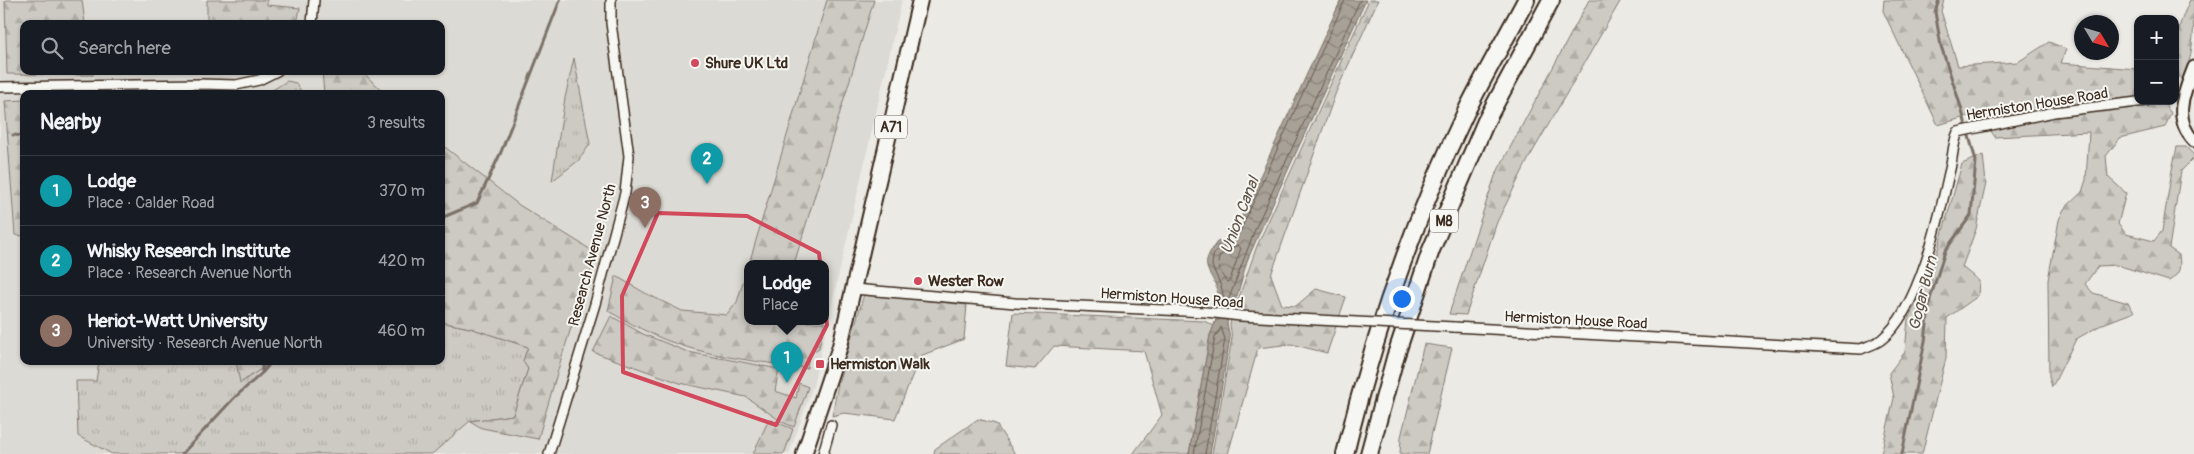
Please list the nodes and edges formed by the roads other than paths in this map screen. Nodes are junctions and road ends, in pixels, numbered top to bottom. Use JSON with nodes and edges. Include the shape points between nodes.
{"nodes":[{"id":1,"x":314,"y":0,"type":"edge"},
{"id":2,"x":611,"y":0,"type":"edge"},
{"id":3,"x":920,"y":0,"type":"edge"},
{"id":4,"x":1526,"y":0,"type":"edge"},
{"id":5,"x":1551,"y":0,"type":"edge"},
{"id":6,"x":312,"y":20,"type":"edge"},
{"id":7,"x":2194,"y":67,"type":"edge"},
{"id":8,"x":269,"y":75,"type":"edge"},
{"id":9,"x":0,"y":87,"type":"edge"},
{"id":10,"x":2179,"y":97,"type":"edge"},
{"id":11,"x":2134,"y":102,"type":"edge"},
{"id":12,"x":2194,"y":141,"type":"edge"},
{"id":13,"x":854,"y":289,"type":"junction"},
{"id":14,"x":831,"y":425,"type":"dead end"},
{"id":15,"x":549,"y":454,"type":"edge"},
{"id":16,"x":804,"y":454,"type":"edge"},
{"id":17,"x":823,"y":454,"type":"edge"},
{"id":18,"x":1345,"y":454,"type":"edge"},
{"id":19,"x":1369,"y":454,"type":"edge"}],
"edges":[{"from":1,"to":6,"type":"street"},
{"from":2,"to":15,"type":"street","name":"Research Avenue North","via":[[611,23],[629,156],[625,193]]},
{"from":3,"to":13,"type":"main road","number":"A71"},
{"from":4,"to":18,"type":"highway","number":"M8","via":[[1465,114],[1412,236],[1361,386]]},
{"from":5,"to":19,"type":"highway","number":"M8","via":[[1486,121],[1431,250],[1395,358]]},
{"from":7,"to":10,"type":"street"},
{"from":8,"to":9,"type":"street","via":[[236,85]]},
{"from":10,"to":12,"type":"street","via":[[2181,119]]},
{"from":11,"to":13,"type":"street","name":"Hermiston House Road","bridge":true,"via":[[2054,112],[1958,132],[1950,172],[1918,282],[1890,331],[1872,345],[1861,348],[1015,303]]},
{"from":13,"to":16,"type":"main road","number":"A71","via":[[840,346]]},
{"from":14,"to":17,"type":"street"}]}
